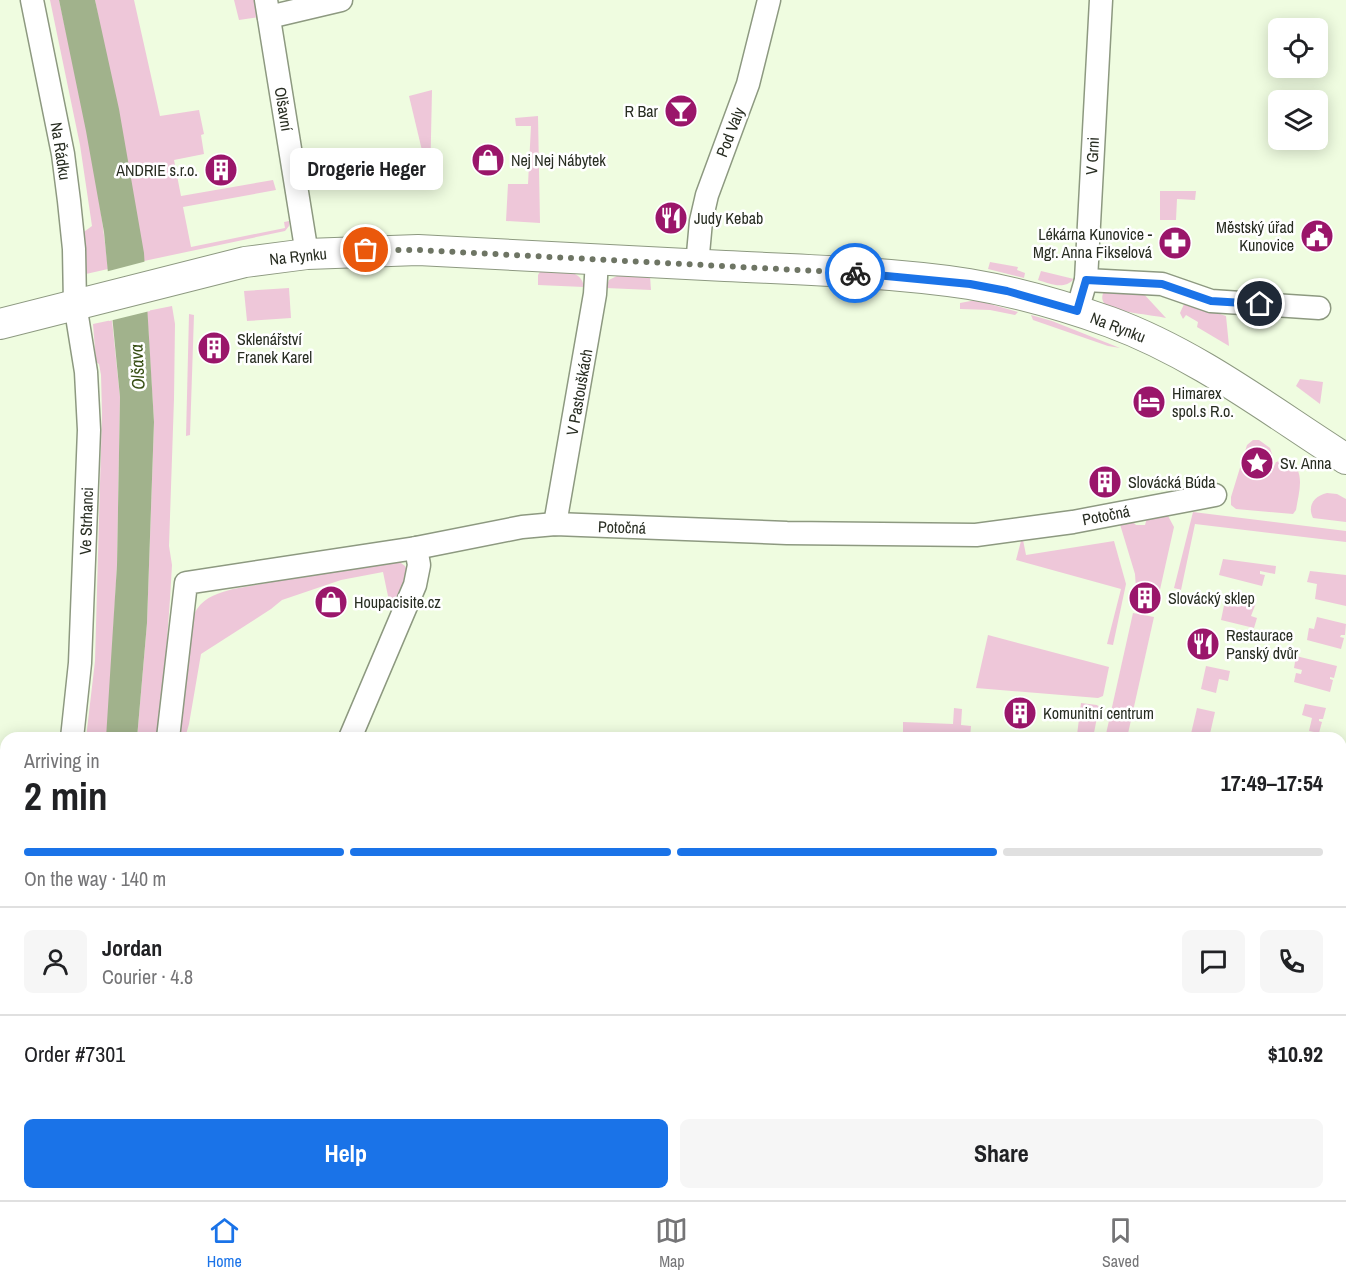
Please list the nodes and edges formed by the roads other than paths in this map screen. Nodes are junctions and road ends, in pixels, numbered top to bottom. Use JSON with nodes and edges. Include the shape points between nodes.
{"nodes":[{"id":1,"x":32,"y":0,"type":"edge"},
{"id":2,"x":341,"y":0,"type":"edge"},
{"id":3,"x":769,"y":0,"type":"edge"},
{"id":4,"x":1101,"y":0,"type":"edge"},
{"id":5,"x":267,"y":8,"type":"edge"},
{"id":6,"x":307,"y":254,"type":"junction"},
{"id":7,"x":597,"y":260,"type":"junction"},
{"id":8,"x":697,"y":265,"type":"junction"},
{"id":9,"x":1086,"y":280,"type":"junction"},
{"id":10,"x":82,"y":302,"type":"junction"},
{"id":11,"x":1319,"y":308,"type":"dead end"},
{"id":12,"x":1077,"y":311,"type":"junction"},
{"id":13,"x":0,"y":324,"type":"edge"},
{"id":14,"x":1346,"y":459,"type":"edge"},
{"id":15,"x":1215,"y":495,"type":"dead end"},
{"id":16,"x":555,"y":524,"type":"junction"},
{"id":17,"x":416,"y":548,"type":"junction"},
{"id":18,"x":73,"y":732,"type":"edge"},
{"id":19,"x":169,"y":732,"type":"edge"},
{"id":20,"x":353,"y":732,"type":"edge"}],
"edges":[{"from":1,"to":10,"type":"street","name":"Na Řádku","via":[[63,154]]},
{"from":2,"to":5,"type":"street"},
{"from":3,"to":8,"type":"street","name":"Pod Valy","via":[[748,84],[705,202]]},
{"from":4,"to":9,"type":"street","name":"V Grni"},
{"from":5,"to":6,"type":"street","name":"Olšavní"},
{"from":6,"to":7,"type":"main road","name":"Na Rynku","via":[[418,250]]},
{"from":6,"to":10,"type":"main road","name":"Na Rynku","via":[[245,262]]},
{"from":7,"to":8,"type":"main road","name":"Na Rynku"},
{"from":7,"to":16,"type":"street","name":"V Pastouškách","via":[[595,294]]},
{"from":8,"to":12,"type":"main road","name":"Na Rynku","via":[[936,280],[1007,291]]},
{"from":9,"to":11,"type":"street","via":[[1162,284],[1211,301]]},
{"from":9,"to":12,"type":"street","name":"V Grni"},
{"from":10,"to":13,"type":"main road","name":"Na Rynku"},
{"from":10,"to":18,"type":"street","name":"Ve Strhanci","via":[[89,430],[80,663]]},
{"from":12,"to":14,"type":"main road","name":"Na Rynku","via":[[1192,359]]},
{"from":15,"to":16,"type":"street","name":"Potočná","via":[[1073,522],[976,535]]},
{"from":16,"to":17,"type":"street","name":"Potočná","via":[[522,526]]},
{"from":17,"to":19,"type":"street","name":"Potočná","via":[[186,583]]},
{"from":17,"to":20,"type":"street","via":[[419,566],[415,585]]}]}
